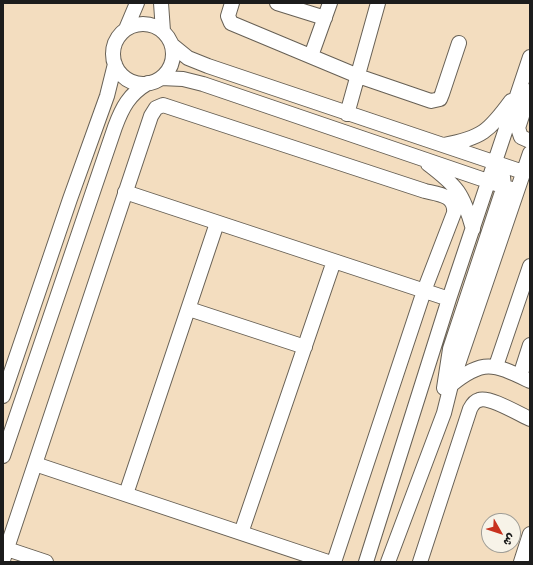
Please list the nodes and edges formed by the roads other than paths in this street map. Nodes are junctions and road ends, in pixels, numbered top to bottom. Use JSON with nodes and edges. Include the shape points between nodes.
{"nodes":[{"id":1,"x":138,"y":3,"type":"edge"},
{"id":2,"x":161,"y":3,"type":"edge"},
{"id":3,"x":232,"y":3,"type":"edge"},
{"id":4,"x":277,"y":3,"type":"edge"},
{"id":5,"x":330,"y":3,"type":"edge"},
{"id":6,"x":378,"y":3,"type":"edge"},
{"id":7,"x":325,"y":18,"type":"junction"},
{"id":8,"x":126,"y":29,"type":"junction"},
{"id":9,"x":164,"y":31,"type":"junction"},
{"id":10,"x":459,"y":43,"type":"dead end"},
{"id":11,"x":172,"y":45,"type":"junction"},
{"id":12,"x":311,"y":56,"type":"junction"},
{"id":13,"x":530,"y":58,"type":"edge"},
{"id":14,"x":115,"y":64,"type":"junction"},
{"id":15,"x":358,"y":76,"type":"junction"},
{"id":16,"x":161,"y":78,"type":"junction"},
{"id":17,"x":148,"y":83,"type":"junction"},
{"id":18,"x":525,"y":90,"type":"edge"},
{"id":19,"x":348,"y":114,"type":"junction"},
{"id":20,"x":530,"y":141,"type":"edge"},
{"id":21,"x":442,"y":145,"type":"junction"},
{"id":22,"x":530,"y":153,"type":"edge"},
{"id":23,"x":420,"y":157,"type":"junction"},
{"id":24,"x":495,"y":163,"type":"junction"},
{"id":25,"x":523,"y":172,"type":"junction"},
{"id":26,"x":489,"y":181,"type":"junction"},
{"id":27,"x":511,"y":188,"type":"junction"},
{"id":28,"x":125,"y":192,"type":"junction"},
{"id":29,"x":216,"y":222,"type":"junction"},
{"id":30,"x":473,"y":229,"type":"junction"},
{"id":31,"x":334,"y":261,"type":"junction"},
{"id":32,"x":530,"y":266,"type":"edge"},
{"id":33,"x":424,"y":291,"type":"junction"},
{"id":34,"x":449,"y":299,"type":"junction"},
{"id":35,"x":189,"y":309,"type":"junction"},
{"id":36,"x":530,"y":345,"type":"edge"},
{"id":37,"x":305,"y":347,"type":"junction"},
{"id":38,"x":496,"y":366,"type":"junction"},
{"id":39,"x":525,"y":379,"type":"edge"},
{"id":40,"x":451,"y":385,"type":"junction"},
{"id":41,"x":3,"y":396,"type":"edge"},
{"id":42,"x":444,"y":413,"type":"junction"},
{"id":43,"x":530,"y":418,"type":"edge"},
{"id":44,"x":3,"y":456,"type":"edge"},
{"id":45,"x":35,"y":464,"type":"junction"},
{"id":46,"x":126,"y":494,"type":"junction"},
{"id":47,"x":241,"y":533,"type":"junction"},
{"id":48,"x":530,"y":534,"type":"edge"},
{"id":49,"x":5,"y":554,"type":"edge"},
{"id":50,"x":46,"y":562,"type":"edge"},
{"id":51,"x":328,"y":562,"type":"edge"},
{"id":52,"x":334,"y":562,"type":"edge"},
{"id":53,"x":366,"y":562,"type":"edge"},
{"id":54,"x":388,"y":562,"type":"edge"},
{"id":55,"x":420,"y":562,"type":"edge"},
{"id":56,"x":521,"y":562,"type":"edge"}],
"edges":[{"from":1,"to":8,"type":"street"},
{"from":2,"to":9,"type":"street"},
{"from":3,"to":12,"type":"street","via":[[228,16],[231,23]]},
{"from":4,"to":7,"type":"street"},
{"from":5,"to":7,"type":"street"},
{"from":6,"to":15,"type":"street"},
{"from":7,"to":12,"type":"street"},
{"from":8,"to":9,"type":"street","via":[[145,24]]},
{"from":8,"to":14,"type":"street","via":[[115,45]]},
{"from":9,"to":11,"type":"street"},
{"from":10,"to":15,"type":"street","via":[[442,94],[436,101]]},
{"from":11,"to":16,"type":"street","via":[[173,59]]},
{"from":11,"to":19,"type":"street","via":[[194,61]]},
{"from":12,"to":15,"type":"street"},
{"from":13,"to":18,"type":"street"},
{"from":14,"to":17,"type":"street","via":[[128,79]]},
{"from":14,"to":41,"type":"street","via":[[109,91]]},
{"from":15,"to":19,"type":"street"},
{"from":16,"to":17,"type":"street"},
{"from":16,"to":23,"type":"street","via":[[183,78]]},
{"from":17,"to":44,"type":"street","via":[[130,96],[115,127]]},
{"from":18,"to":20,"type":"street","via":[[518,128],[521,137]]},
{"from":18,"to":21,"type":"street","via":[[484,132],[470,139]]},
{"from":18,"to":24,"type":"street"},
{"from":19,"to":21,"type":"street"},
{"from":21,"to":24,"type":"street"},
{"from":22,"to":25,"type":"street"},
{"from":23,"to":26,"type":"street"},
{"from":23,"to":30,"type":"street","via":[[458,190]]},
{"from":24,"to":25,"type":"street"},
{"from":24,"to":26,"type":"street"},
{"from":24,"to":27,"type":"street"},
{"from":25,"to":27,"type":"street"},
{"from":26,"to":27,"type":"street"},
{"from":26,"to":30,"type":"street"},
{"from":27,"to":40,"type":"street"},
{"from":27,"to":42,"type":"street","via":[[450,349],[444,385]]},
{"from":28,"to":29,"type":"street"},
{"from":28,"to":33,"type":"street","via":[[151,116],[156,108],[164,105],[426,191],[445,204],[449,211],[450,225]]},
{"from":28,"to":45,"type":"street"},
{"from":29,"to":31,"type":"street"},
{"from":29,"to":35,"type":"street"},
{"from":30,"to":34,"type":"street"},
{"from":31,"to":33,"type":"street"},
{"from":31,"to":37,"type":"street"},
{"from":32,"to":38,"type":"street"},
{"from":33,"to":34,"type":"street"},
{"from":33,"to":52,"type":"street"},
{"from":34,"to":53,"type":"street"},
{"from":35,"to":37,"type":"street"},
{"from":35,"to":46,"type":"street"},
{"from":36,"to":39,"type":"street"},
{"from":37,"to":47,"type":"street"},
{"from":38,"to":39,"type":"street"},
{"from":38,"to":40,"type":"street","via":[[473,369]]},
{"from":40,"to":42,"type":"street"},
{"from":42,"to":54,"type":"street"},
{"from":43,"to":55,"type":"street","via":[[488,399],[475,402],[470,409]]},
{"from":45,"to":46,"type":"street"},
{"from":45,"to":49,"type":"street"},
{"from":46,"to":47,"type":"street"},
{"from":47,"to":51,"type":"street"},
{"from":48,"to":56,"type":"street"},
{"from":49,"to":50,"type":"street"}]}
